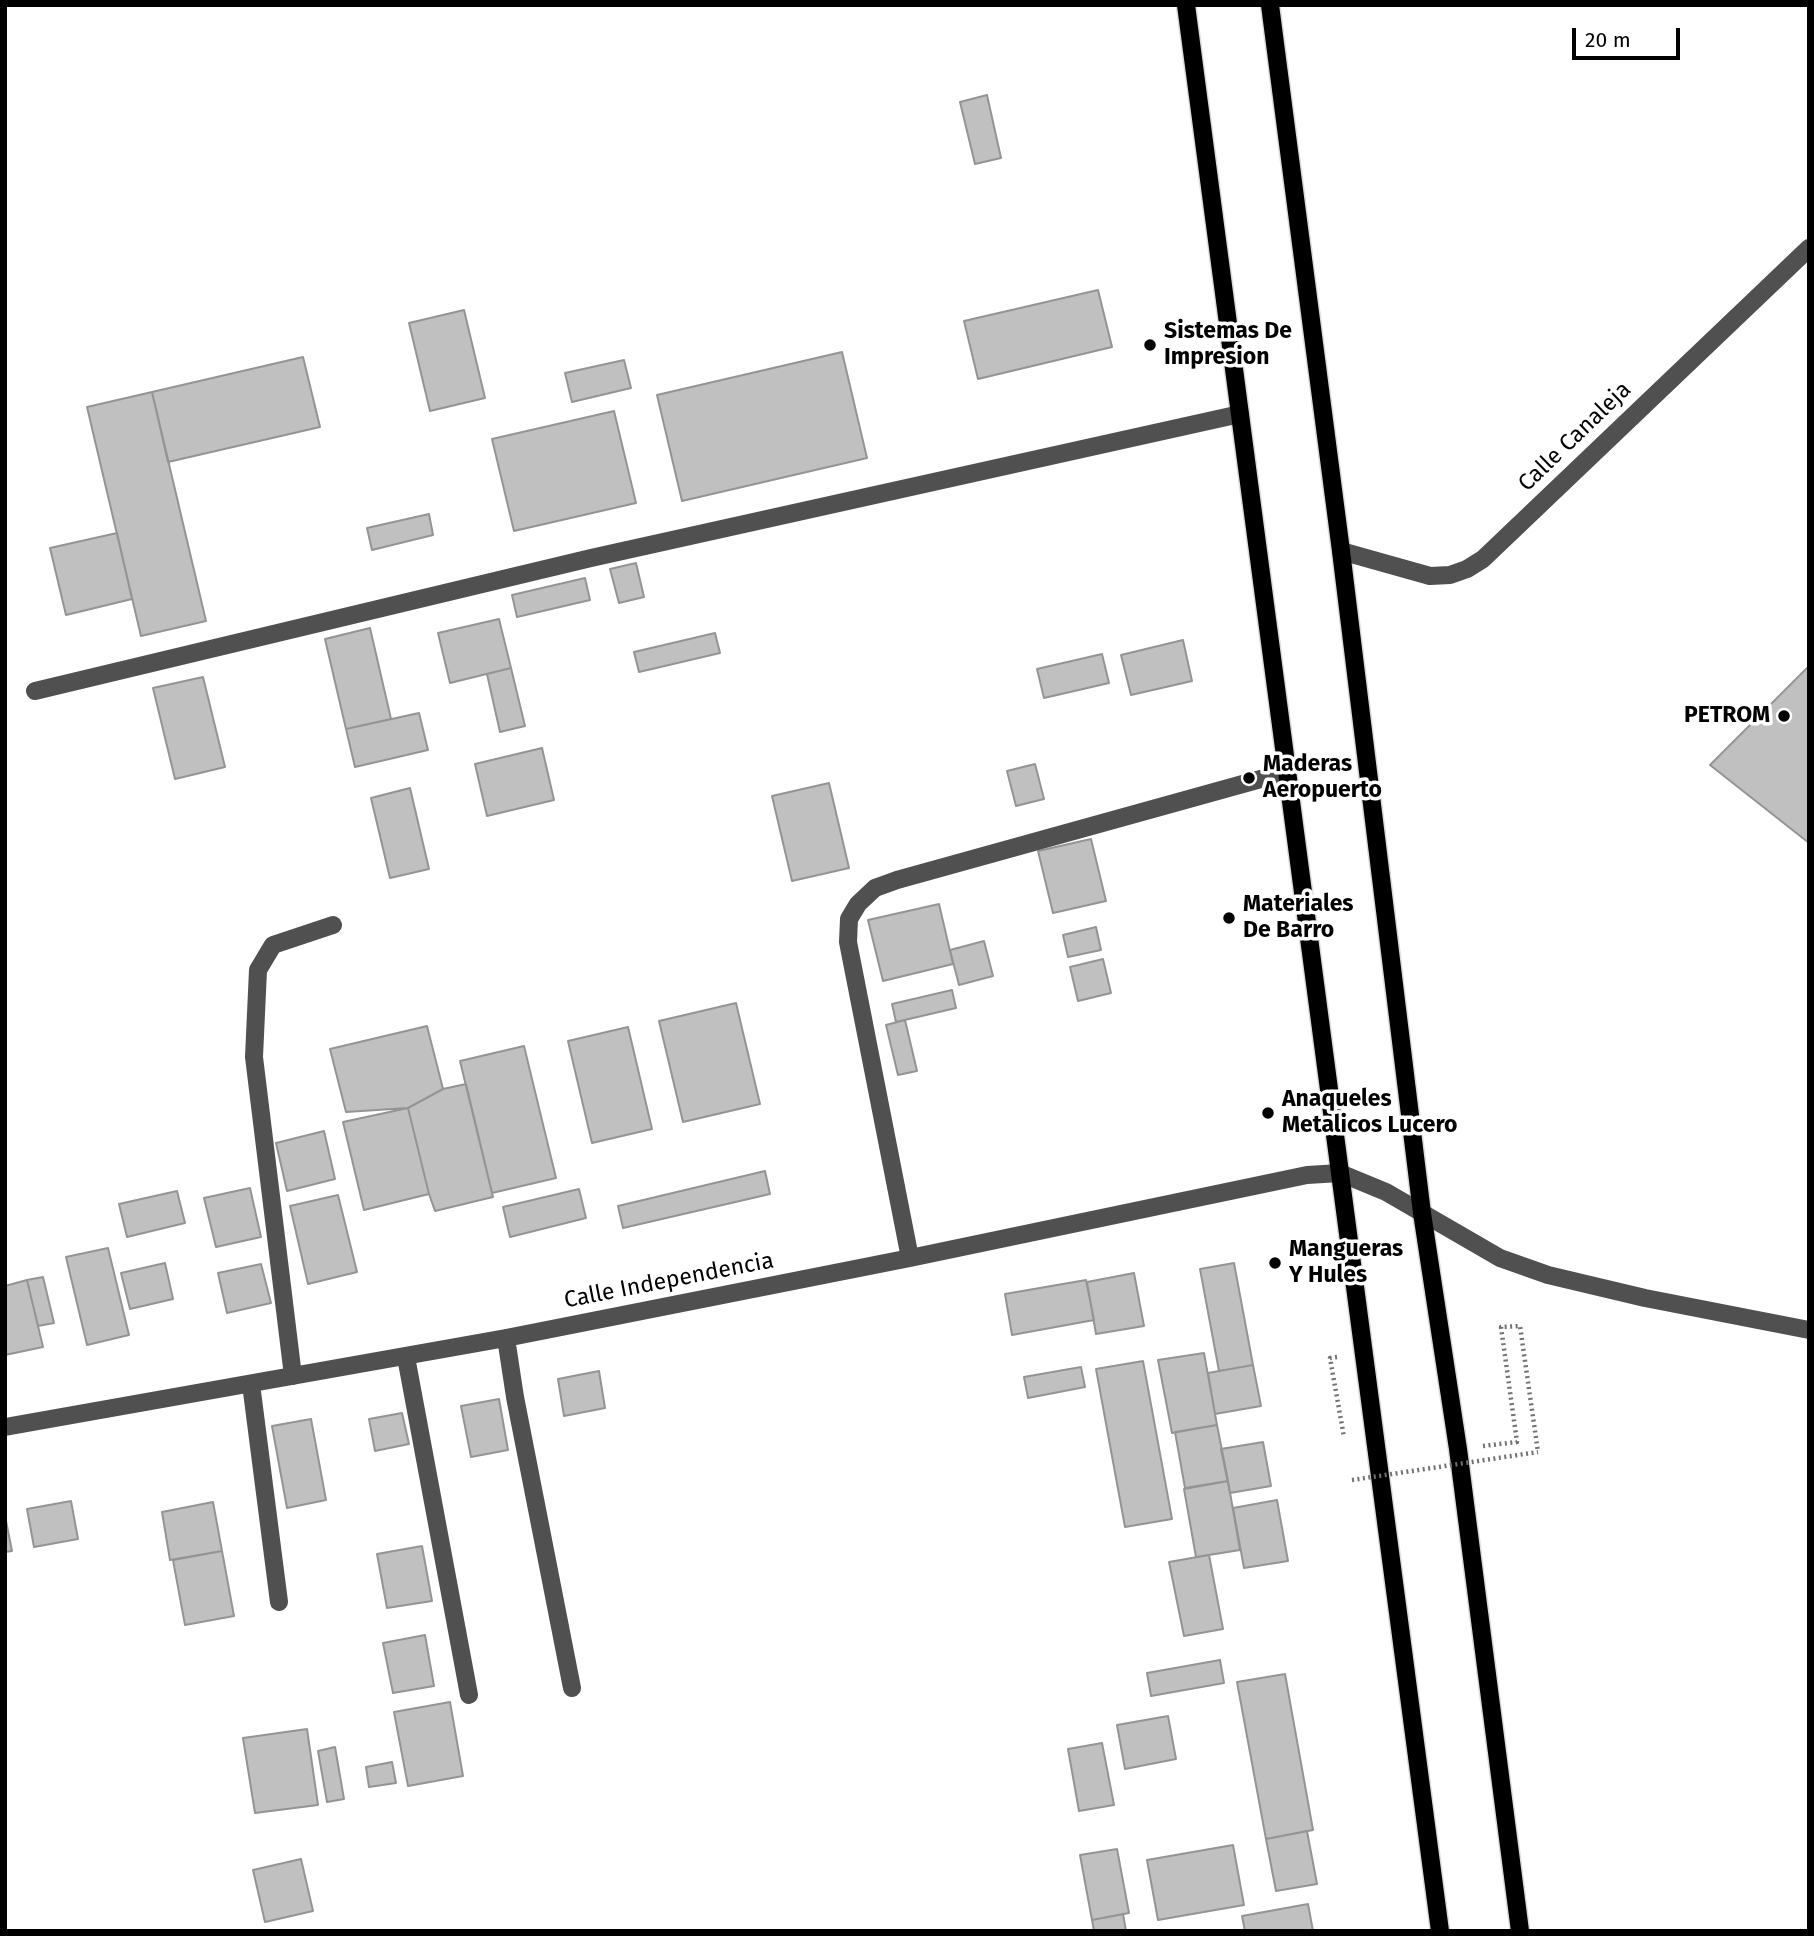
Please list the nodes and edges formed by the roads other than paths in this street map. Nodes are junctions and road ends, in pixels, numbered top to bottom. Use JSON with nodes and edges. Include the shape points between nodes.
{"nodes":[{"id":1,"x":1186,"y":5,"type":"edge"},
{"id":2,"x":1270,"y":5,"type":"edge"},
{"id":3,"x":1809,"y":248,"type":"edge"},
{"id":4,"x":1240,"y":414,"type":"junction"},
{"id":5,"x":1341,"y":551,"type":"junction"},
{"id":6,"x":35,"y":691,"type":"dead end"},
{"id":7,"x":1286,"y":772,"type":"junction"},
{"id":8,"x":333,"y":925,"type":"dead end"},
{"id":9,"x":1340,"y":1173,"type":"junction"},
{"id":10,"x":1422,"y":1213,"type":"junction"},
{"id":11,"x":910,"y":1258,"type":"junction"},
{"id":12,"x":1809,"y":1331,"type":"edge"},
{"id":13,"x":506,"y":1338,"type":"junction"},
{"id":14,"x":406,"y":1357,"type":"junction"},
{"id":15,"x":293,"y":1376,"type":"junction"},
{"id":16,"x":251,"y":1384,"type":"junction"},
{"id":17,"x":5,"y":1427,"type":"edge"},
{"id":18,"x":279,"y":1602,"type":"dead end"},
{"id":19,"x":572,"y":1688,"type":"dead end"},
{"id":20,"x":469,"y":1695,"type":"dead end"},
{"id":21,"x":1440,"y":1931,"type":"edge"},
{"id":22,"x":1520,"y":1931,"type":"edge"}],
"edges":[{"from":1,"to":4,"type":"main road"},
{"from":2,"to":5,"type":"main road"},
{"from":3,"to":5,"type":"street","name":"Calle Canaleja","via":[[1483,559],[1450,575],[1430,576]]},
{"from":4,"to":6,"type":"street","via":[[604,555]]},
{"from":4,"to":7,"type":"main road"},
{"from":5,"to":10,"type":"main road"},
{"from":7,"to":9,"type":"main road"},
{"from":7,"to":11,"type":"street","via":[[897,880],[875,888],[858,904],[849,919],[848,942]]},
{"from":8,"to":15,"type":"street","via":[[273,945],[258,970],[254,1058]]},
{"from":9,"to":10,"type":"street"},
{"from":9,"to":11,"type":"street","name":"Calle Independencia","via":[[1307,1175]]},
{"from":9,"to":21,"type":"main road"},
{"from":10,"to":12,"type":"street","via":[[1500,1258],[1548,1275]]},
{"from":10,"to":22,"type":"main road","via":[[1458,1450]]},
{"from":11,"to":13,"type":"street","name":"Calle Independencia"},
{"from":13,"to":14,"type":"street","name":"Calle Independencia"},
{"from":13,"to":19,"type":"street"},
{"from":14,"to":15,"type":"street","name":"Calle Independencia"},
{"from":14,"to":20,"type":"street"},
{"from":15,"to":16,"type":"street","name":"Calle Independencia"},
{"from":16,"to":17,"type":"street","name":"Calle Independencia"},
{"from":16,"to":18,"type":"street"}]}
